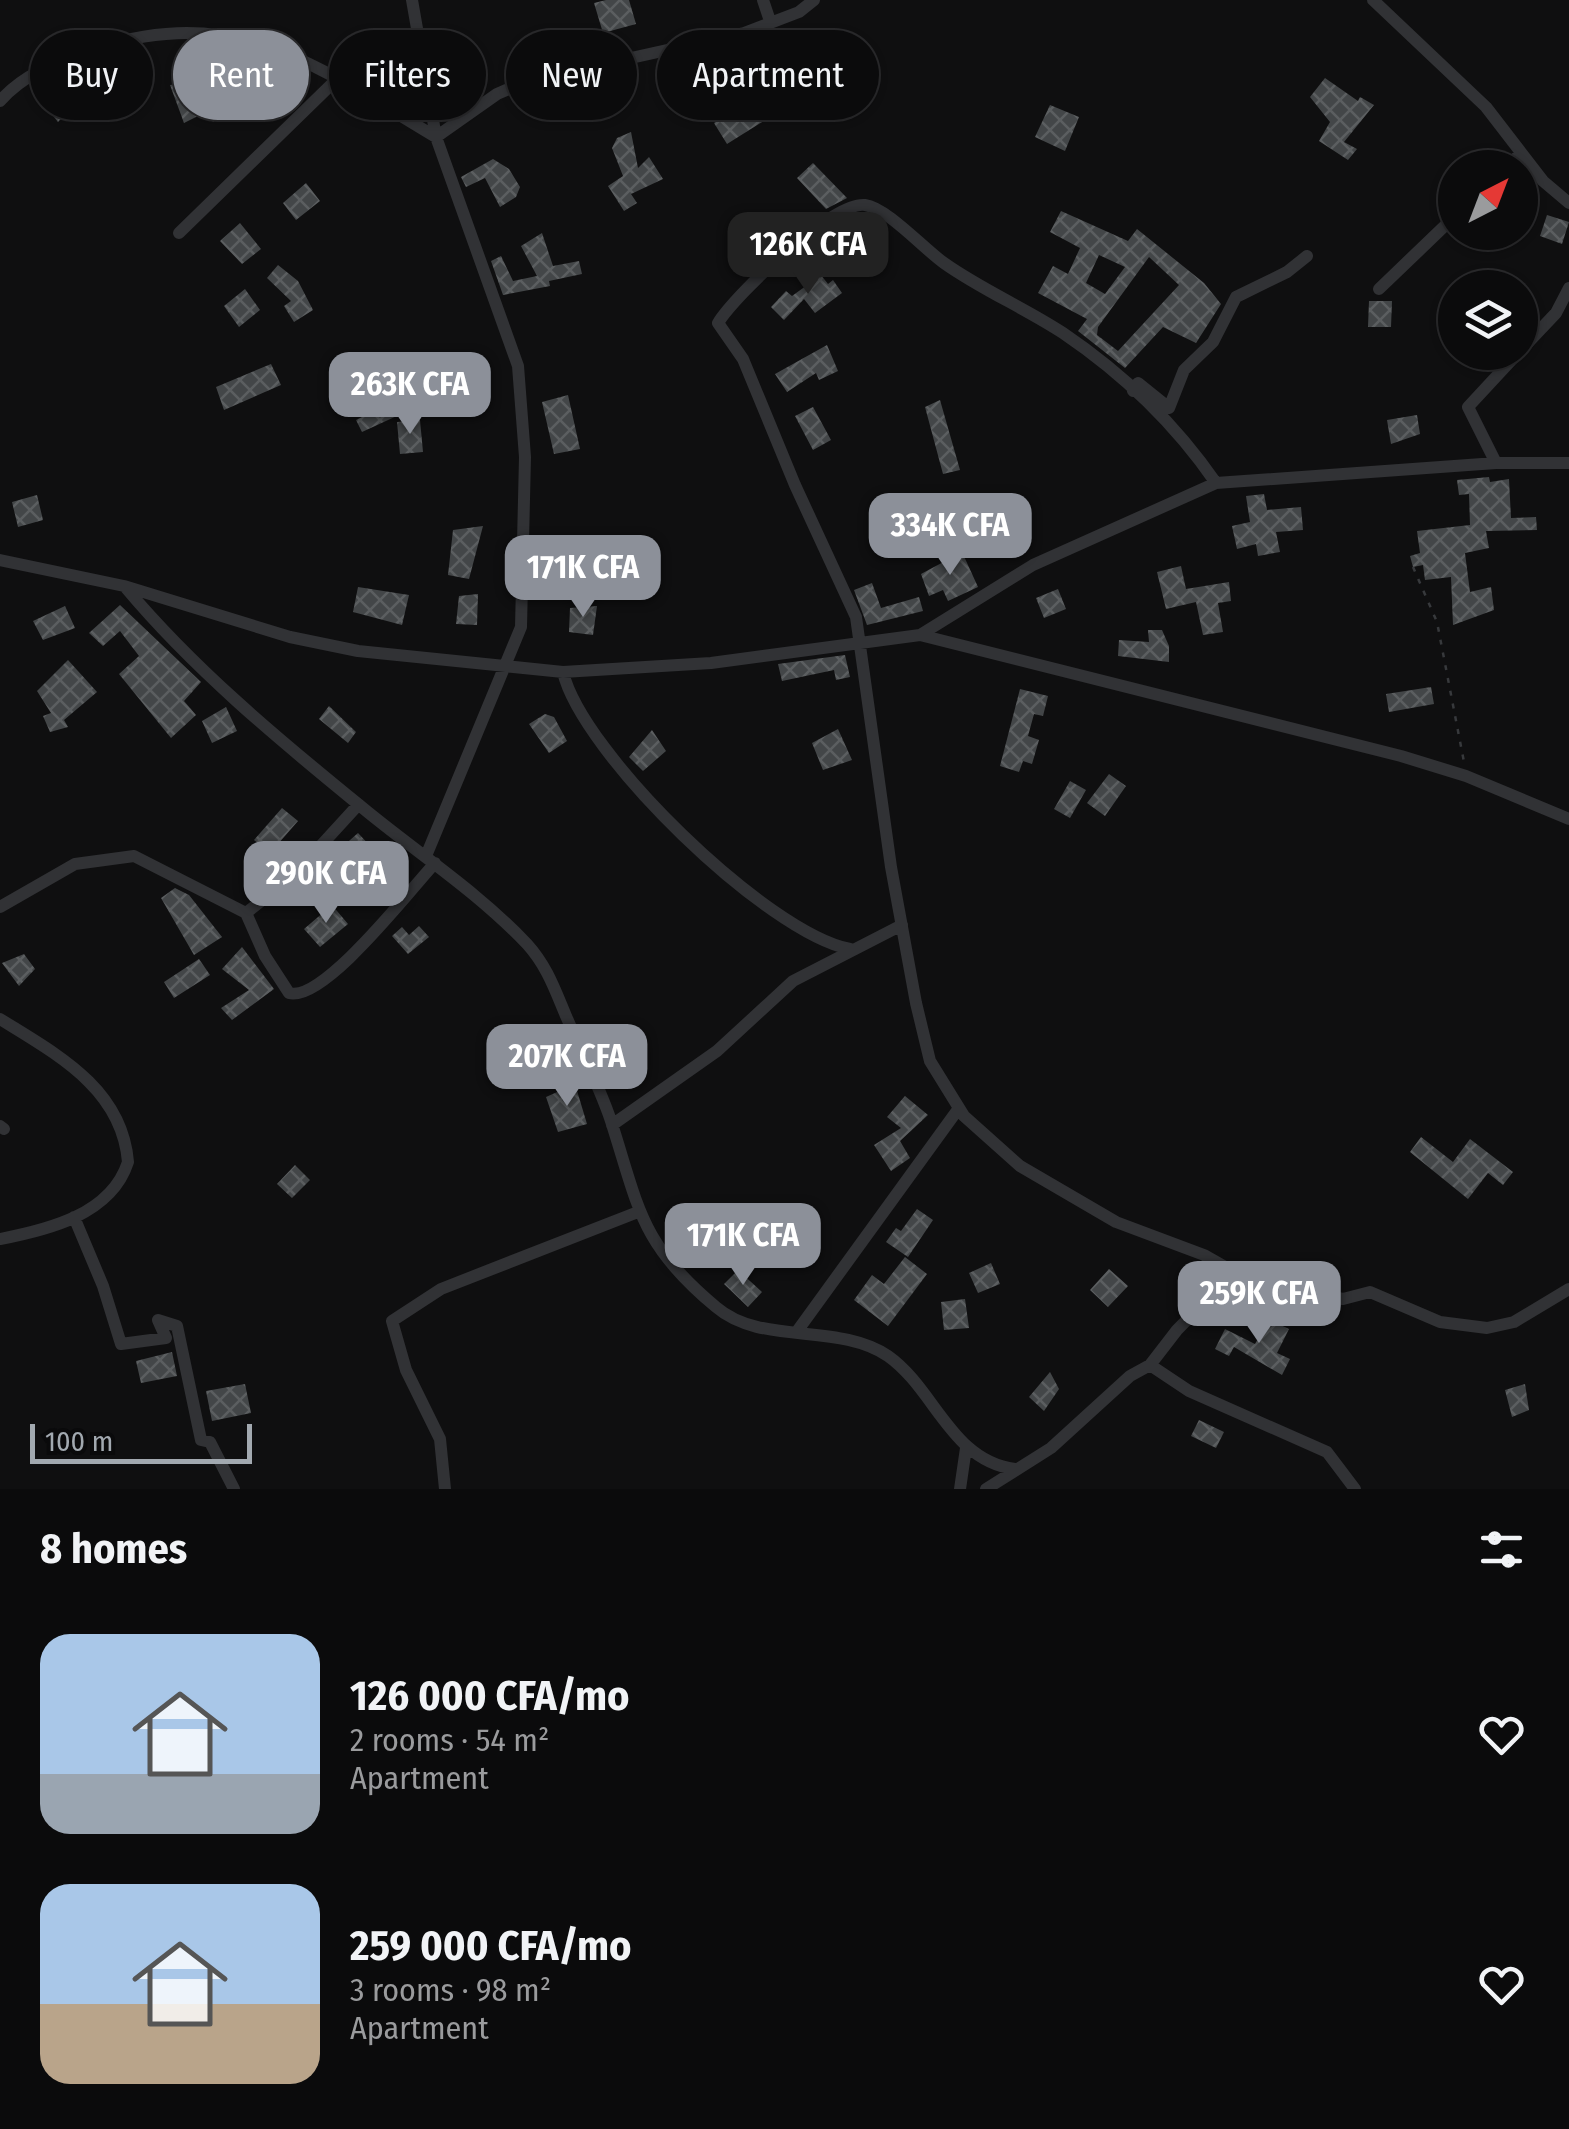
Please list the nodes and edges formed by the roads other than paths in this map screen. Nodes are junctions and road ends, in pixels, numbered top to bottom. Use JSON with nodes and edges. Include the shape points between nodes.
{"nodes":[{"id":1,"x":412,"y":0,"type":"edge"},
{"id":2,"x":762,"y":0,"type":"edge"},
{"id":3,"x":814,"y":0,"type":"edge"},
{"id":4,"x":1373,"y":0,"type":"edge"},
{"id":5,"x":771,"y":24,"type":"junction"},
{"id":6,"x":329,"y":75,"type":"edge"},
{"id":7,"x":329,"y":87,"type":"edge"},
{"id":8,"x":0,"y":100,"type":"edge"},
{"id":9,"x":407,"y":120,"type":"edge"},
{"id":10,"x":436,"y":137,"type":"junction"},
{"id":11,"x":1519,"y":150,"type":"edge"},
{"id":12,"x":1538,"y":175,"type":"edge"},
{"id":13,"x":1569,"y":203,"type":"edge"},
{"id":14,"x":179,"y":232,"type":"dead end"},
{"id":15,"x":1438,"y":232,"type":"edge"},
{"id":16,"x":1307,"y":256,"type":"dead end"},
{"id":17,"x":1569,"y":288,"type":"edge"},
{"id":18,"x":1378,"y":290,"type":"dead end"},
{"id":19,"x":1538,"y":332,"type":"edge"},
{"id":20,"x":1503,"y":370,"type":"edge"},
{"id":21,"x":1133,"y":391,"type":"junction"},
{"id":22,"x":1569,"y":462,"type":"edge"},
{"id":23,"x":1496,"y":463,"type":"junction"},
{"id":24,"x":1216,"y":482,"type":"junction"},
{"id":25,"x":0,"y":560,"type":"edge"},
{"id":26,"x":124,"y":586,"type":"junction"},
{"id":27,"x":920,"y":634,"type":"junction"},
{"id":28,"x":862,"y":641,"type":"junction"},
{"id":29,"x":508,"y":668,"type":"junction"},
{"id":30,"x":563,"y":672,"type":"junction"},
{"id":31,"x":358,"y":805,"type":"junction"},
{"id":32,"x":1569,"y":819,"type":"edge"},
{"id":33,"x":431,"y":859,"type":"junction"},
{"id":34,"x":0,"y":907,"type":"edge"},
{"id":35,"x":246,"y":912,"type":"junction"},
{"id":36,"x":902,"y":925,"type":"junction"},
{"id":37,"x":850,"y":950,"type":"junction"},
{"id":38,"x":0,"y":1019,"type":"edge"},
{"id":39,"x":958,"y":1108,"type":"junction"},
{"id":40,"x":612,"y":1125,"type":"junction"},
{"id":41,"x":638,"y":1212,"type":"junction"},
{"id":42,"x":74,"y":1217,"type":"junction"},
{"id":43,"x":0,"y":1239,"type":"edge"},
{"id":44,"x":1234,"y":1272,"type":"junction"},
{"id":45,"x":1569,"y":1289,"type":"edge"},
{"id":46,"x":798,"y":1330,"type":"junction"},
{"id":47,"x":1150,"y":1365,"type":"junction"},
{"id":48,"x":966,"y":1448,"type":"junction"},
{"id":49,"x":1014,"y":1468,"type":"junction"},
{"id":50,"x":234,"y":1489,"type":"edge"},
{"id":51,"x":445,"y":1489,"type":"edge"},
{"id":52,"x":960,"y":1489,"type":"edge"},
{"id":53,"x":986,"y":1489,"type":"edge"},
{"id":54,"x":1354,"y":1489,"type":"edge"}],
"edges":[{"from":1,"to":10,"type":"street"},
{"from":2,"to":5,"type":"street"},
{"from":3,"to":5,"type":"street"},
{"from":4,"to":11,"type":"street","via":[[1486,107]]},
{"from":5,"to":10,"type":"street","via":[[527,81]]},
{"from":6,"to":8,"type":"street","via":[[252,40],[187,30],[121,41],[55,64]]},
{"from":7,"to":14,"type":"street"},
{"from":9,"to":10,"type":"street"},
{"from":10,"to":29,"type":"street","via":[[510,338],[522,396],[525,578],[521,627]]},
{"from":12,"to":13,"type":"street"},
{"from":15,"to":18,"type":"street"},
{"from":16,"to":21,"type":"street","via":[[1236,297],[1212,342],[1184,370],[1169,408],[1138,382]]},
{"from":17,"to":19,"type":"street"},
{"from":20,"to":23,"type":"street","via":[[1468,407]]},
{"from":21,"to":24,"type":"street","via":[[1183,435]]},
{"from":21,"to":28,"type":"street","via":[[1062,332],[945,264],[868,205],[836,216],[742,292],[719,329],[743,359]]},
{"from":22,"to":23,"type":"street"},
{"from":23,"to":24,"type":"street"},
{"from":24,"to":27,"type":"street","via":[[1032,565]]},
{"from":25,"to":26,"type":"street"},
{"from":26,"to":29,"type":"street","via":[[290,638]]},
{"from":26,"to":31,"type":"street","via":[[164,633]]},
{"from":27,"to":28,"type":"street"},
{"from":27,"to":32,"type":"street","via":[[1316,733],[1466,776]]},
{"from":28,"to":30,"type":"street","via":[[711,663]]},
{"from":28,"to":36,"type":"street"},
{"from":29,"to":30,"type":"street"},
{"from":29,"to":33,"type":"street"},
{"from":30,"to":37,"type":"street","via":[[567,690],[612,758],[735,882],[800,930]]},
{"from":31,"to":33,"type":"street"},
{"from":31,"to":35,"type":"street","via":[[287,881]]},
{"from":33,"to":35,"type":"street","via":[[344,963],[300,996],[284,988]]},
{"from":33,"to":40,"type":"street","via":[[543,964]]},
{"from":34,"to":35,"type":"street","via":[[75,864],[134,856]]},
{"from":36,"to":37,"type":"street"},
{"from":36,"to":39,"type":"street","via":[[930,1060]]},
{"from":37,"to":40,"type":"street","via":[[793,982],[717,1051]]},
{"from":38,"to":42,"type":"street","via":[[87,1076],[116,1121],[126,1148],[124,1174]]},
{"from":39,"to":44,"type":"street","via":[[988,1142],[1066,1196]]},
{"from":39,"to":46,"type":"street"},
{"from":40,"to":41,"type":"street"},
{"from":41,"to":46,"type":"street","via":[[680,1273],[731,1319]]},
{"from":41,"to":51,"type":"street","via":[[441,1288],[392,1321],[406,1370],[440,1439]]},
{"from":42,"to":43,"type":"street","via":[[52,1230]]},
{"from":42,"to":50,"type":"street","via":[[121,1344],[166,1338],[158,1320],[176,1326],[202,1440],[210,1442]]},
{"from":44,"to":45,"type":"street","via":[[1343,1299],[1370,1292],[1418,1314],[1475,1328],[1514,1322]]},
{"from":44,"to":47,"type":"street"},
{"from":46,"to":48,"type":"street","via":[[888,1356]]},
{"from":47,"to":49,"type":"street","via":[[1050,1448]]},
{"from":47,"to":54,"type":"street","via":[[1189,1390],[1326,1452]]},
{"from":48,"to":49,"type":"street"},
{"from":48,"to":52,"type":"street"},
{"from":49,"to":53,"type":"street"}]}
